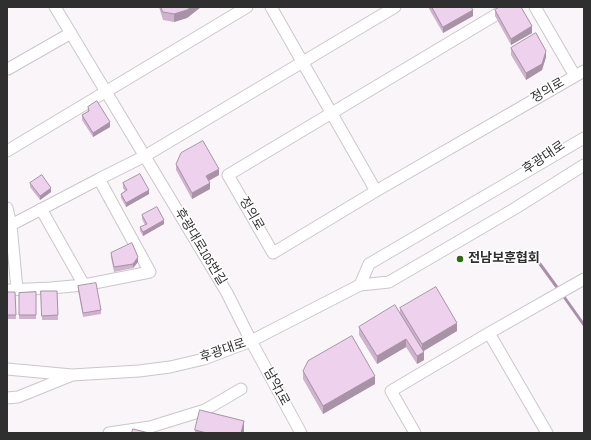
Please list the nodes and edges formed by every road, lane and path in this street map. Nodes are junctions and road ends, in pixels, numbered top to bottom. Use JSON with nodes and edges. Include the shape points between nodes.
{"nodes":[{"id":1,"x":55,"y":7,"type":"edge"},
{"id":2,"x":247,"y":7,"type":"edge"},
{"id":3,"x":271,"y":7,"type":"edge"},
{"id":4,"x":395,"y":7,"type":"edge"},
{"id":5,"x":509,"y":7,"type":"edge"},
{"id":6,"x":535,"y":7,"type":"edge"},
{"id":7,"x":71,"y":33,"type":"junction"},
{"id":8,"x":302,"y":62,"type":"junction"},
{"id":9,"x":7,"y":69,"type":"edge"},
{"id":10,"x":579,"y":73,"type":"edge"},
{"id":11,"x":106,"y":91,"type":"junction"},
{"id":12,"x":331,"y":113,"type":"junction"},
{"id":13,"x":584,"y":132,"type":"edge"},
{"id":14,"x":584,"y":138,"type":"edge"},
{"id":15,"x":7,"y":151,"type":"edge"},
{"id":16,"x":145,"y":156,"type":"junction"},
{"id":17,"x":584,"y":165,"type":"edge"},
{"id":18,"x":584,"y":172,"type":"edge"},
{"id":19,"x":99,"y":179,"type":"junction"},
{"id":20,"x":503,"y":185,"type":"junction"},
{"id":21,"x":376,"y":191,"type":"junction"},
{"id":22,"x":7,"y":208,"type":"edge"},
{"id":23,"x":40,"y":209,"type":"junction"},
{"id":24,"x":514,"y":209,"type":"junction"},
{"id":25,"x":11,"y":225,"type":"junction"},
{"id":26,"x":584,"y":279,"type":"edge"},
{"id":27,"x":84,"y":285,"type":"junction"},
{"id":28,"x":360,"y":285,"type":"junction"},
{"id":29,"x":12,"y":289,"type":"edge"},
{"id":30,"x":490,"y":333,"type":"junction"},
{"id":31,"x":251,"y":341,"type":"junction"},
{"id":32,"x":7,"y":369,"type":"edge"},
{"id":33,"x":72,"y":375,"type":"junction"},
{"id":34,"x":241,"y":389,"type":"dead end"},
{"id":35,"x":7,"y":398,"type":"edge"},
{"id":36,"x":109,"y":433,"type":"edge"},
{"id":37,"x":301,"y":433,"type":"edge"},
{"id":38,"x":415,"y":433,"type":"edge"},
{"id":39,"x":547,"y":433,"type":"edge"}],
"edges":[{"from":1,"to":7,"type":"street","name":"후광대로105번길"},
{"from":2,"to":11,"type":"street"},
{"from":3,"to":8,"type":"street"},
{"from":4,"to":8,"type":"street"},
{"from":5,"to":12,"type":"street","name":"정의로"},
{"from":6,"to":10,"type":"street","name":"정의로"},
{"from":7,"to":9,"type":"street"},
{"from":7,"to":11,"type":"street","name":"후광대로105번길"},
{"from":8,"to":12,"type":"street"},
{"from":8,"to":16,"type":"street"},
{"from":10,"to":21,"type":"street","name":"정의로"},
{"from":11,"to":15,"type":"street"},
{"from":11,"to":16,"type":"street","name":"후광대로105번길"},
{"from":12,"to":21,"type":"street"},
{"from":12,"to":21,"type":"street","name":"정의로","via":[[228,175],[273,253]]},
{"from":13,"to":20,"type":"street","name":"후광대로"},
{"from":14,"to":20,"type":"street","name":"후광대로"},
{"from":16,"to":19,"type":"street"},
{"from":16,"to":31,"type":"street","name":"후광대로105번길","via":[[227,293]]},
{"from":17,"to":24,"type":"street","name":"후광대로"},
{"from":18,"to":24,"type":"street","name":"후광대로"},
{"from":19,"to":23,"type":"street"},
{"from":19,"to":27,"type":"street","via":[[150,272]]},
{"from":20,"to":28,"type":"street","name":"후광대로","via":[[369,264]]},
{"from":22,"to":25,"type":"street"},
{"from":23,"to":25,"type":"street"},
{"from":23,"to":27,"type":"street"},
{"from":24,"to":28,"type":"street","name":"후광대로","via":[[389,282]]},
{"from":25,"to":29,"type":"street"},
{"from":26,"to":30,"type":"street"},
{"from":27,"to":29,"type":"street"},
{"from":28,"to":31,"type":"street","name":"후광대로"},
{"from":30,"to":38,"type":"street","via":[[391,391]]},
{"from":30,"to":39,"type":"street"},
{"from":31,"to":33,"type":"street","name":"후광대로","via":[[170,367]]},
{"from":31,"to":37,"type":"street","name":"남악1로"},
{"from":32,"to":33,"type":"street","name":"후광대로"},
{"from":33,"to":35,"type":"street","name":"후광대로","via":[[18,397]]},
{"from":34,"to":36,"type":"street","via":[[205,410],[150,426]]}]}
